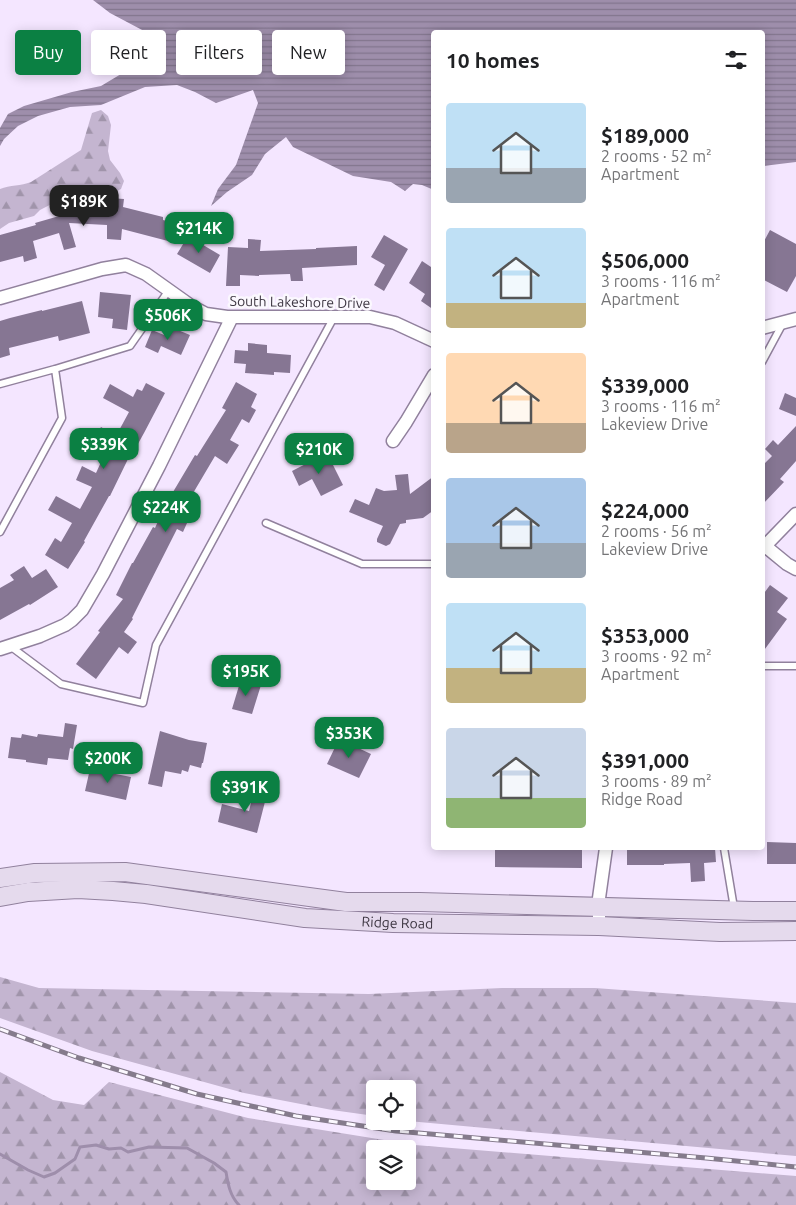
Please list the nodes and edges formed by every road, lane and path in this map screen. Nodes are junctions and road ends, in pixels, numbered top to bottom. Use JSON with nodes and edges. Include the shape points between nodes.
{"nodes":[{"id":1,"x":169,"y":290,"type":"junction"},
{"id":2,"x":0,"y":298,"type":"edge"},
{"id":3,"x":334,"y":316,"type":"junction"},
{"id":4,"x":232,"y":317,"type":"junction"},
{"id":5,"x":790,"y":321,"type":"edge"},
{"id":6,"x":765,"y":327,"type":"edge"},
{"id":7,"x":431,"y":340,"type":"edge"},
{"id":8,"x":765,"y":358,"type":"edge"},
{"id":9,"x":55,"y":370,"type":"junction"},
{"id":10,"x":431,"y":380,"type":"edge"},
{"id":11,"x":0,"y":384,"type":"edge"},
{"id":12,"x":393,"y":441,"type":"dead end"},
{"id":13,"x":796,"y":514,"type":"edge"},
{"id":14,"x":266,"y":524,"type":"dead end"},
{"id":15,"x":0,"y":532,"type":"edge"},
{"id":16,"x":765,"y":546,"type":"edge"},
{"id":17,"x":765,"y":548,"type":"edge"},
{"id":18,"x":431,"y":564,"type":"edge"},
{"id":19,"x":796,"y":569,"type":"edge"},
{"id":20,"x":5,"y":648,"type":"edge"},
{"id":21,"x":765,"y":666,"type":"edge"},
{"id":22,"x":796,"y":666,"type":"edge"},
{"id":23,"x":606,"y":850,"type":"edge"},
{"id":24,"x":724,"y":850,"type":"edge"},
{"id":25,"x":57,"y":873,"type":"junction"},
{"id":26,"x":0,"y":878,"type":"edge"},
{"id":27,"x":56,"y":891,"type":"junction"},
{"id":28,"x":281,"y":893,"type":"junction"},
{"id":29,"x":0,"y":897,"type":"edge"},
{"id":30,"x":600,"y":907,"type":"junction"},
{"id":31,"x":734,"y":911,"type":"junction"},
{"id":32,"x":796,"y":911,"type":"edge"},
{"id":33,"x":279,"y":914,"type":"junction"},
{"id":34,"x":599,"y":926,"type":"junction"},
{"id":35,"x":796,"y":931,"type":"edge"}],
"edges":[{"from":1,"to":2,"type":"street","name":"South Lakeshore Drive","via":[[126,265]]},
{"from":1,"to":4,"type":"street","name":"South Lakeshore Drive","via":[[206,314]]},
{"from":1,"to":9,"type":"lane","via":[[130,346]]},
{"from":3,"to":4,"type":"street","name":"South Lakeshore Drive"},
{"from":3,"to":7,"type":"street","name":"South Lakeshore Drive","via":[[370,317],[395,323]]},
{"from":3,"to":20,"type":"lane","via":[[156,645],[143,703],[61,684]]},
{"from":4,"to":20,"type":"street","via":[[82,610],[65,625]]},
{"from":5,"to":6,"type":"street"},
{"from":5,"to":8,"type":"lane"},
{"from":9,"to":11,"type":"lane"},
{"from":9,"to":15,"type":"lane","via":[[62,418]]},
{"from":10,"to":12,"type":"street"},
{"from":13,"to":16,"type":"street"},
{"from":14,"to":18,"type":"lane","via":[[362,564]]},
{"from":17,"to":19,"type":"street"},
{"from":21,"to":22,"type":"lane"},
{"from":23,"to":30,"type":"street"},
{"from":24,"to":31,"type":"lane"},
{"from":25,"to":26,"type":"main road","name":"Ridge Road"},
{"from":25,"to":27,"type":"lane"},
{"from":25,"to":28,"type":"main road","name":"Ridge Road","via":[[125,872]]},
{"from":27,"to":29,"type":"main road","name":"Ridge Road"},
{"from":27,"to":33,"type":"main road","name":"Ridge Road","via":[[78,889],[146,894]]},
{"from":28,"to":30,"type":"main road","name":"Ridge Road","via":[[346,902]]},
{"from":28,"to":33,"type":"main road"},
{"from":30,"to":31,"type":"main road","name":"Ridge Road"},
{"from":30,"to":34,"type":"street"},
{"from":31,"to":32,"type":"main road","name":"Ridge Road"},
{"from":33,"to":34,"type":"main road","name":"Ridge Road","via":[[392,923]]},
{"from":34,"to":35,"type":"main road","name":"Ridge Road","via":[[720,932]]}]}
